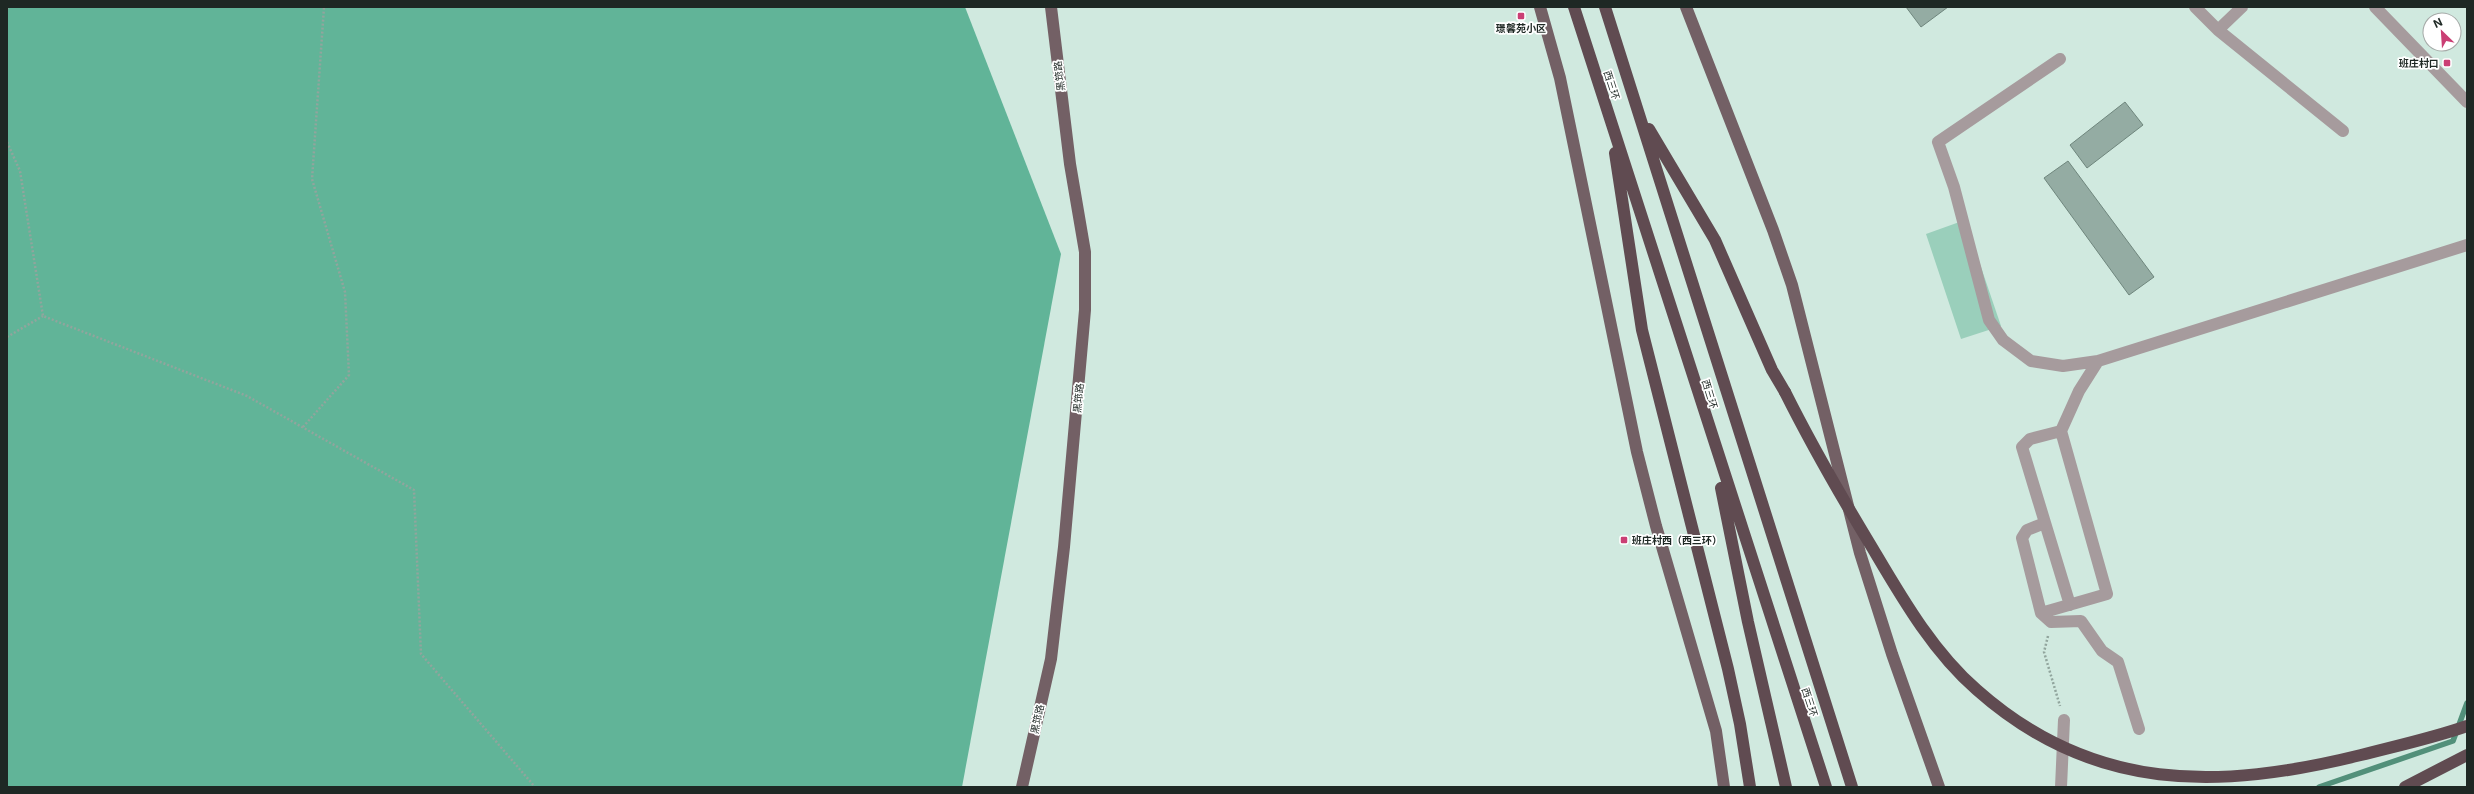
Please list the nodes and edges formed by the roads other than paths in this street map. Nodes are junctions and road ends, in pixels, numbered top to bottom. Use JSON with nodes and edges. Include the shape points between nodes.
{"nodes":[{"id":1,"x":1051,"y":7,"type":"edge"},
{"id":2,"x":1540,"y":7,"type":"edge"},
{"id":3,"x":1574,"y":7,"type":"edge"},
{"id":4,"x":1605,"y":7,"type":"edge"},
{"id":5,"x":1686,"y":7,"type":"edge"},
{"id":6,"x":2195,"y":7,"type":"edge"},
{"id":7,"x":2242,"y":7,"type":"edge"},
{"id":8,"x":2375,"y":7,"type":"edge"},
{"id":9,"x":2218,"y":30,"type":"junction"},
{"id":10,"x":2060,"y":59,"type":"dead end"},
{"id":11,"x":2467,"y":102,"type":"edge"},
{"id":12,"x":1638,"y":108,"type":"junction"},
{"id":13,"x":1609,"y":116,"type":"junction"},
{"id":14,"x":2344,"y":131,"type":"dead end"},
{"id":15,"x":2467,"y":245,"type":"edge"},
{"id":16,"x":2098,"y":362,"type":"junction"},
{"id":17,"x":1708,"y":424,"type":"junction"},
{"id":18,"x":2061,"y":431,"type":"junction"},
{"id":19,"x":2045,"y":523,"type":"junction"},
{"id":20,"x":2070,"y":605,"type":"junction"},
{"id":21,"x":2041,"y":613,"type":"junction"},
{"id":22,"x":2064,"y":720,"type":"road end"},
{"id":23,"x":2467,"y":726,"type":"edge"},
{"id":24,"x":2139,"y":729,"type":"dead end"},
{"id":25,"x":2467,"y":755,"type":"edge"},
{"id":26,"x":1022,"y":787,"type":"edge"},
{"id":27,"x":1724,"y":787,"type":"edge"},
{"id":28,"x":1750,"y":787,"type":"edge"},
{"id":29,"x":1786,"y":787,"type":"edge"},
{"id":30,"x":1826,"y":787,"type":"edge"},
{"id":31,"x":1852,"y":787,"type":"edge"},
{"id":32,"x":1939,"y":787,"type":"edge"},
{"id":33,"x":2061,"y":787,"type":"edge"},
{"id":34,"x":2405,"y":787,"type":"edge"}],
"edges":[{"from":1,"to":26,"type":"main road","name":"黑筇路","via":[[1070,164],[1085,252],[1085,310],[1064,547],[1051,659]]},
{"from":2,"to":27,"type":"main road","via":[[1563,93],[1637,452],[1716,731]]},
{"from":3,"to":13,"type":"highway","name":"西三环"},
{"from":4,"to":12,"type":"highway","name":"西三环"},
{"from":5,"to":32,"type":"main road","via":[[1792,285],[1860,552],[1892,654]]},
{"from":6,"to":9,"type":"street"},
{"from":7,"to":9,"type":"street"},
{"from":8,"to":11,"type":"street"},
{"from":9,"to":14,"type":"street"},
{"from":10,"to":16,"type":"street","via":[[1938,142],[1954,187],[1988,320],[2003,340],[2030,360],[2063,366]]},
{"from":12,"to":23,"type":"highway","bridge":true,"via":[[1715,240],[1772,370],[1831,480],[1908,607],[1936,645],[1975,689],[2010,717],[2048,739],[2092,759],[2133,771],[2172,777],[2211,778],[2266,774],[2318,766]]},
{"from":12,"to":31,"type":"highway","name":"西三环"},
{"from":13,"to":17,"type":"highway","name":"西三环"},
{"from":13,"to":28,"type":"highway","via":[[1642,330],[1712,602]]},
{"from":15,"to":16,"type":"street"},
{"from":16,"to":18,"type":"street","via":[[2080,391]]},
{"from":17,"to":29,"type":"highway","via":[[1748,622]]},
{"from":17,"to":30,"type":"highway","name":"西三环"},
{"from":18,"to":19,"type":"street","via":[[2030,439],[2022,447]]},
{"from":18,"to":20,"type":"street","via":[[2107,594]]},
{"from":19,"to":20,"type":"street"},
{"from":19,"to":21,"type":"street","via":[[2027,530],[2022,538]]},
{"from":20,"to":21,"type":"street"},
{"from":21,"to":24,"type":"street","via":[[2051,622],[2081,621],[2102,651],[2118,662]]},
{"from":22,"to":33,"type":"street"},
{"from":25,"to":34,"type":"highway"}]}
